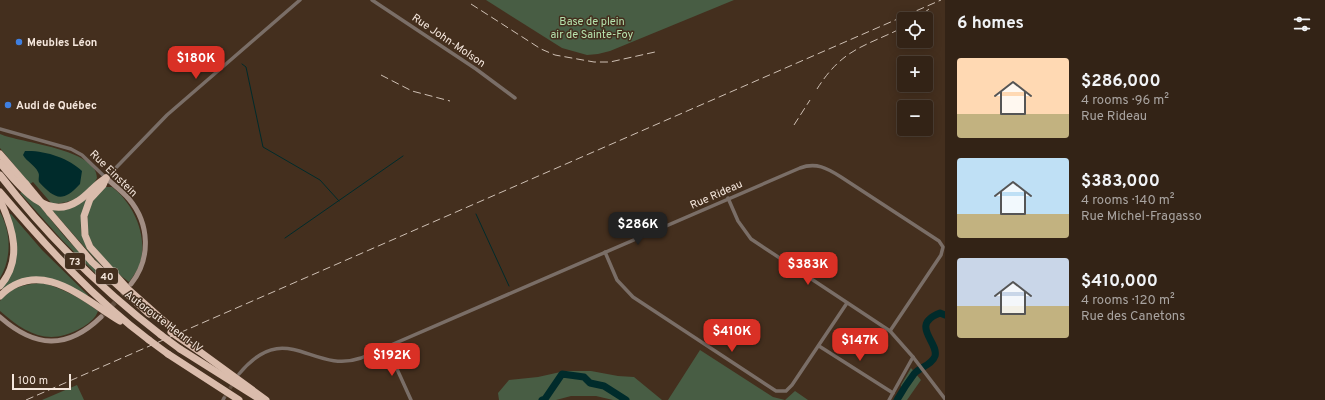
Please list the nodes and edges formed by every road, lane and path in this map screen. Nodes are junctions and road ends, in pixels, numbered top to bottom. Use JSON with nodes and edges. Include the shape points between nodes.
{"nodes":[{"id":1,"x":300,"y":0,"type":"edge"},
{"id":2,"x":372,"y":0,"type":"edge"},
{"id":3,"x":515,"y":98,"type":"dead end"},
{"id":4,"x":0,"y":129,"type":"edge"},
{"id":5,"x":0,"y":154,"type":"edge"},
{"id":6,"x":0,"y":164,"type":"edge"},
{"id":7,"x":0,"y":175,"type":"edge"},
{"id":8,"x":106,"y":178,"type":"junction"},
{"id":9,"x":0,"y":192,"type":"edge"},
{"id":10,"x":728,"y":198,"type":"junction"},
{"id":11,"x":0,"y":200,"type":"edge"},
{"id":12,"x":605,"y":252,"type":"junction"},
{"id":13,"x":131,"y":284,"type":"tunnel mouth"},
{"id":14,"x":0,"y":286,"type":"edge"},
{"id":15,"x":0,"y":296,"type":"edge"},
{"id":16,"x":847,"y":303,"type":"junction"},
{"id":17,"x":0,"y":317,"type":"edge"},
{"id":18,"x":101,"y":317,"type":"tunnel mouth"},
{"id":19,"x":137,"y":331,"type":"junction"},
{"id":20,"x":172,"y":331,"type":"junction"},
{"id":21,"x":890,"y":331,"type":"junction"},
{"id":22,"x":819,"y":346,"type":"junction"},
{"id":23,"x":387,"y":347,"type":"junction"},
{"id":24,"x":913,"y":357,"type":"junction"},
{"id":25,"x":239,"y":374,"type":"dead end"},
{"id":26,"x":893,"y":393,"type":"junction"},
{"id":27,"x":945,"y":399,"type":"edge"},
{"id":28,"x":239,"y":400,"type":"edge"},
{"id":29,"x":261,"y":400,"type":"edge"},
{"id":30,"x":266,"y":400,"type":"edge"},
{"id":31,"x":411,"y":400,"type":"edge"},
{"id":32,"x":889,"y":400,"type":"edge"}],
"edges":[{"from":1,"to":8,"type":"street","via":[[167,116]]},
{"from":2,"to":3,"type":"street","name":"Rue John-Molson"},
{"from":4,"to":8,"type":"street","name":"Rue Einstein","via":[[71,149],[82,155]]},
{"from":5,"to":20,"type":"highway","number":"40","bridge":true,"via":[[107,276],[133,301]]},
{"from":6,"to":8,"type":"highway","via":[[21,189],[33,199],[49,206],[68,206],[77,202]]},
{"from":7,"to":29,"type":"highway","name":"Autoroute Henri-IV","number":"73","bridge":true,"via":[[35,219],[111,295],[161,335]]},
{"from":8,"to":13,"type":"street","name":"Rue Einstein","via":[[136,209],[146,238],[145,257],[138,276]]},
{"from":8,"to":20,"type":"highway","via":[[90,199],[84,216],[83,226],[90,247],[128,289]]},
{"from":9,"to":19,"type":"highway","name":"Autoroute Henri-IV","number":"40","via":[[64,264]]},
{"from":10,"to":12,"type":"street","name":"Rue Rideau"},
{"from":10,"to":16,"type":"street","via":[[738,221],[751,239]]},
{"from":10,"to":21,"type":"street","name":"Rue Rideau","via":[[815,164],[826,167],[939,241],[943,247],[941,255]]},
{"from":11,"to":14,"type":"highway","via":[[10,223],[14,249],[10,269]]},
{"from":12,"to":22,"type":"street","via":[[617,280],[633,297],[776,391],[781,392],[790,388]]},
{"from":12,"to":23,"type":"street","name":"Rue Rideau"},
{"from":15,"to":19,"type":"highway","via":[[22,282],[54,282],[76,292]]},
{"from":16,"to":21,"type":"street"},
{"from":16,"to":22,"type":"street"},
{"from":17,"to":18,"type":"street","via":[[25,335],[49,341],[74,337],[85,332]]},
{"from":19,"to":28,"type":"highway","name":"Autoroute Henri-IV","number":"40","bridge":true},
{"from":20,"to":30,"type":"highway","number":"40","bridge":true},
{"from":21,"to":24,"type":"street"},
{"from":22,"to":26,"type":"street"},
{"from":23,"to":25,"type":"street","name":"Rue Rideau","via":[[345,362],[330,361],[298,350],[276,349],[254,358]]},
{"from":23,"to":31,"type":"street"},
{"from":24,"to":26,"type":"street"},
{"from":24,"to":27,"type":"street"},
{"from":26,"to":32,"type":"street"}]}
